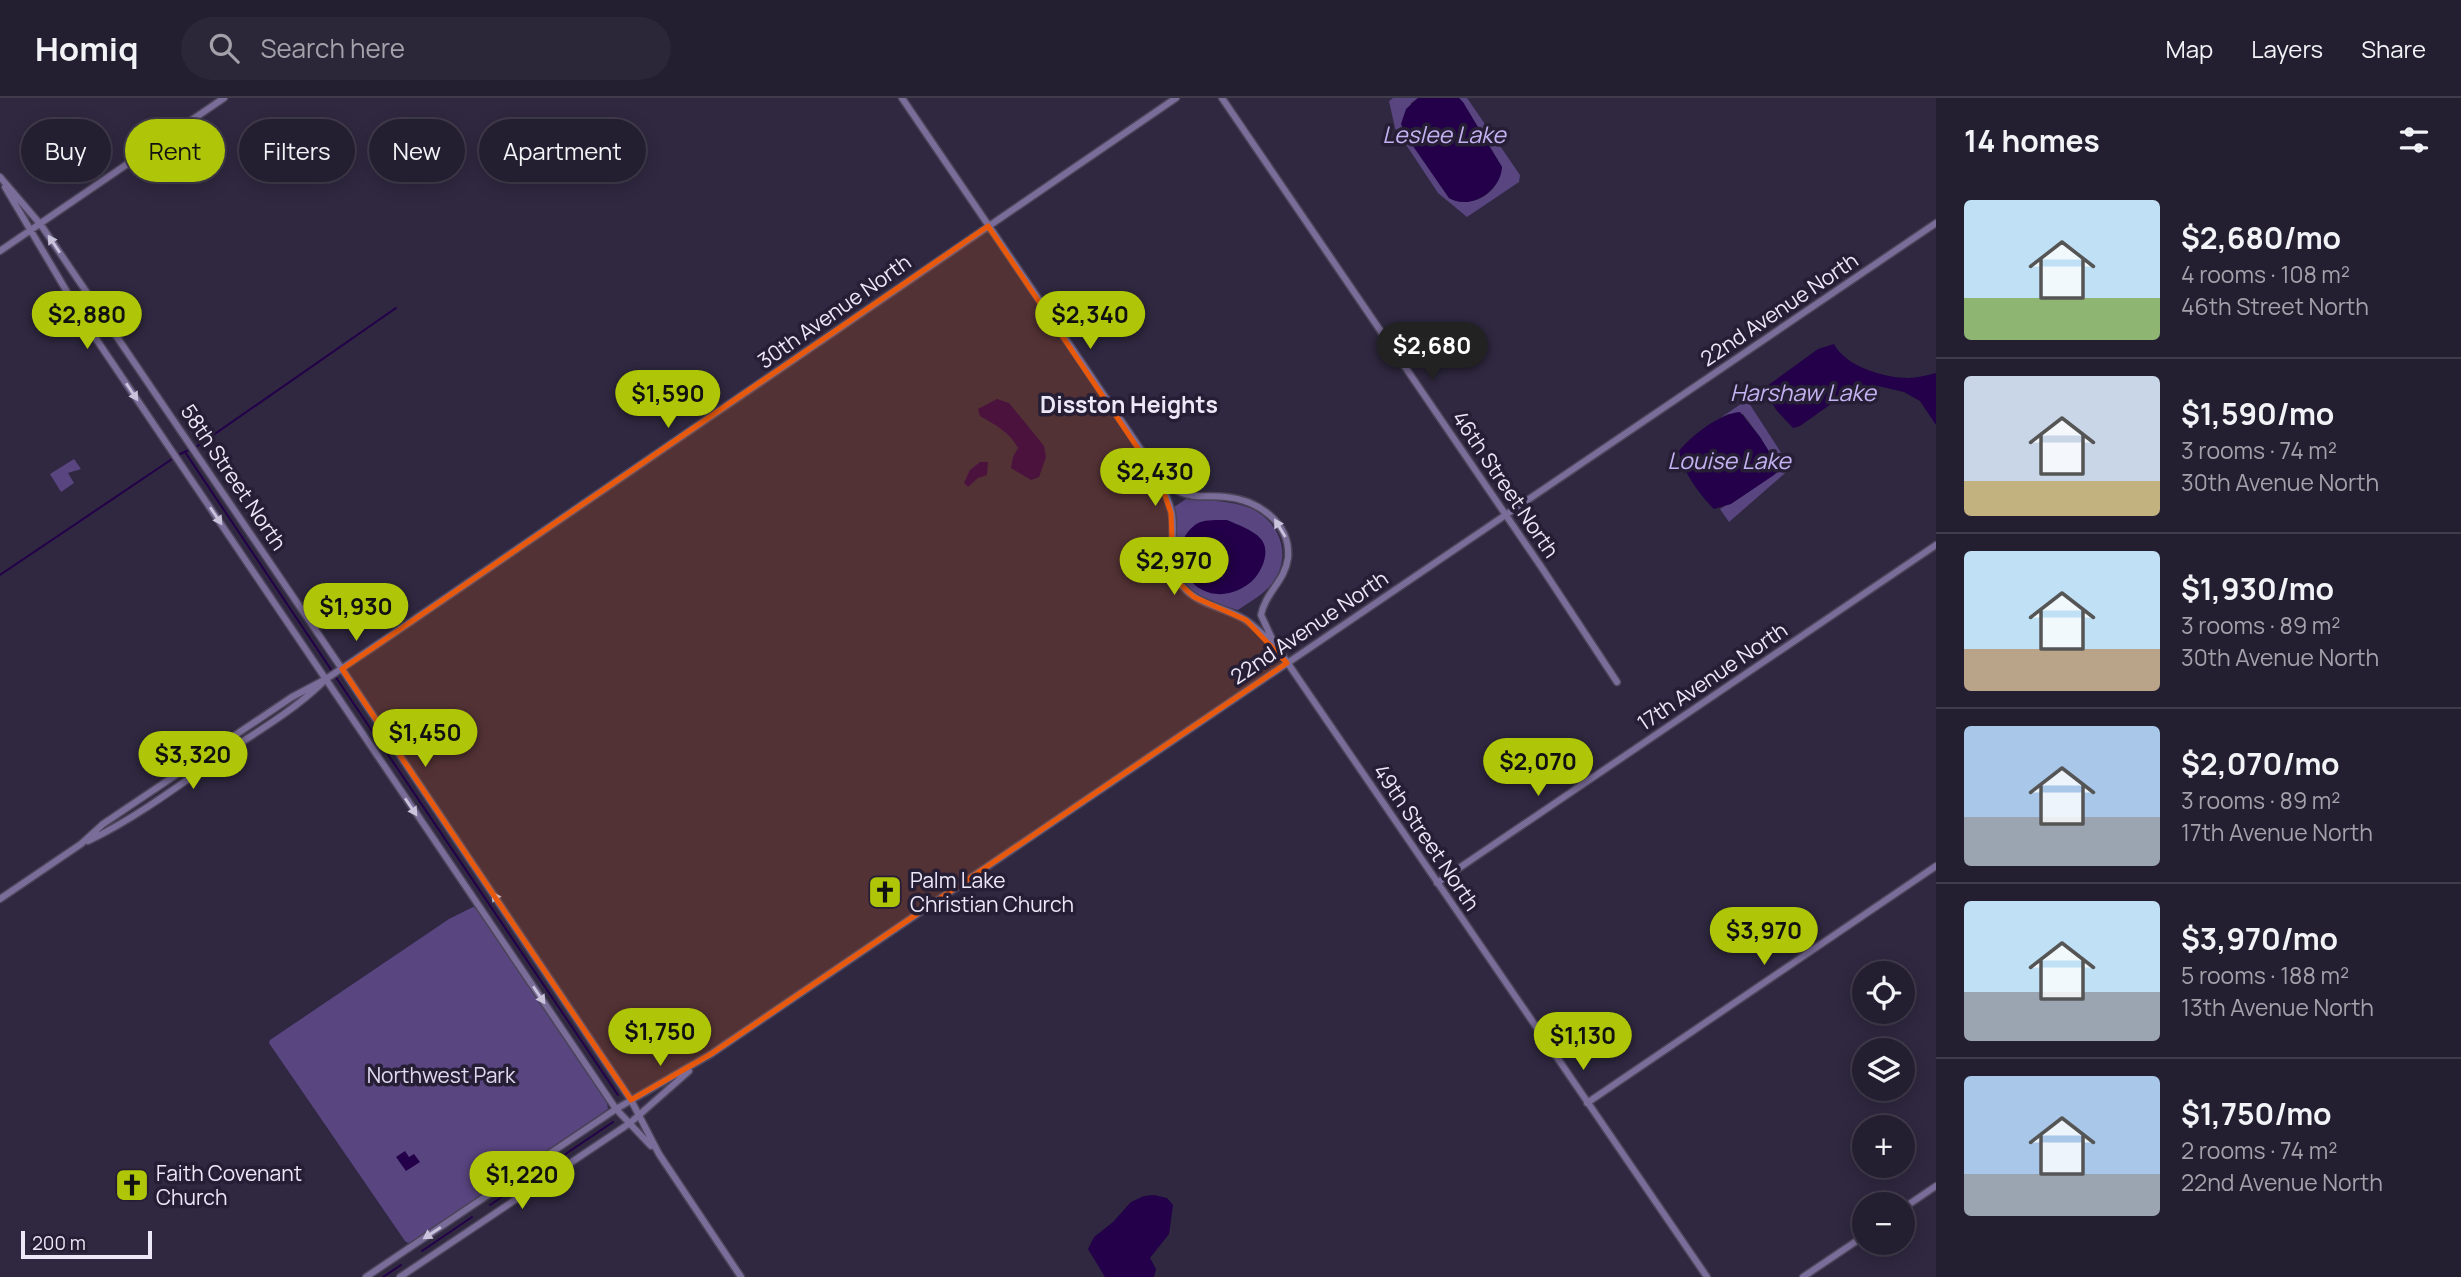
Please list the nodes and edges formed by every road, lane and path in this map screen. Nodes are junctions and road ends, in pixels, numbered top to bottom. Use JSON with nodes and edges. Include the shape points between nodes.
{"nodes":[{"id":1,"x":224,"y":98,"type":"edge"},
{"id":2,"x":902,"y":98,"type":"edge"},
{"id":3,"x":1176,"y":98,"type":"edge"},
{"id":4,"x":1222,"y":98,"type":"edge"},
{"id":5,"x":0,"y":178,"type":"edge"},
{"id":6,"x":1936,"y":223,"type":"edge"},
{"id":7,"x":41,"y":225,"type":"junction"},
{"id":8,"x":988,"y":226,"type":"junction"},
{"id":9,"x":29,"y":232,"type":"junction"},
{"id":10,"x":0,"y":251,"type":"edge"},
{"id":11,"x":1154,"y":469,"type":"junction"},
{"id":12,"x":1506,"y":515,"type":"junction"},
{"id":13,"x":1936,"y":545,"type":"edge"},
{"id":14,"x":1273,"y":643,"type":"junction"},
{"id":15,"x":1287,"y":663,"type":"junction"},
{"id":16,"x":340,"y":670,"type":"junction"},
{"id":17,"x":328,"y":678,"type":"junction"},
{"id":18,"x":1617,"y":682,"type":"dead end"},
{"id":19,"x":1936,"y":866,"type":"edge"},
{"id":20,"x":1437,"y":883,"type":"junction"},
{"id":21,"x":0,"y":899,"type":"edge"},
{"id":22,"x":702,"y":1059,"type":"junction"},
{"id":23,"x":631,"y":1100,"type":"junction"},
{"id":24,"x":1587,"y":1103,"type":"junction"},
{"id":25,"x":616,"y":1109,"type":"junction"},
{"id":26,"x":638,"y":1115,"type":"junction"},
{"id":27,"x":630,"y":1123,"type":"junction"},
{"id":28,"x":659,"y":1154,"type":"junction"},
{"id":29,"x":1936,"y":1186,"type":"edge"},
{"id":30,"x":1915,"y":1200,"type":"edge"},
{"id":31,"x":1852,"y":1244,"type":"edge"},
{"id":32,"x":366,"y":1277,"type":"edge"},
{"id":33,"x":400,"y":1277,"type":"edge"},
{"id":34,"x":741,"y":1277,"type":"edge"},
{"id":35,"x":1707,"y":1277,"type":"edge"},
{"id":36,"x":1803,"y":1277,"type":"edge"}],
"edges":[{"from":1,"to":7,"type":"street"},
{"from":2,"to":8,"type":"street","name":"49th Street North"},
{"from":3,"to":8,"type":"street","name":"30th Avenue North"},
{"from":4,"to":12,"type":"street","name":"46th Street North"},
{"from":5,"to":7,"type":"street","name":"58th Street North"},
{"from":5,"to":9,"type":"street","name":"58th Street North"},
{"from":6,"to":12,"type":"street","name":"22nd Avenue North"},
{"from":7,"to":9,"type":"street"},
{"from":16,"to":7,"type":"street","name":"58th Street North","one_way":true},
{"from":8,"to":11,"type":"street","name":"49th Street North"},
{"from":8,"to":16,"type":"street","name":"30th Avenue North"},
{"from":9,"to":10,"type":"street"},
{"from":9,"to":17,"type":"street","name":"58th Street North","one_way":true,"via":[[86,324]]},
{"from":11,"to":14,"type":"street","name":"49th Street North","via":[[1171,513],[1173,567],[1180,583],[1194,597],[1246,620]]},
{"from":14,"to":11,"type":"street","name":"49th Street North","one_way":true,"via":[[1261,615],[1287,565],[1287,542],[1278,522],[1262,508],[1239,499],[1177,491]]},
{"from":12,"to":15,"type":"street","name":"22nd Avenue North"},
{"from":12,"to":18,"type":"street","name":"46th Street North"},
{"from":13,"to":20,"type":"street","name":"17th Avenue North"},
{"from":14,"to":15,"type":"street","name":"49th Street North"},
{"from":15,"to":20,"type":"street","name":"49th Street North"},
{"from":15,"to":22,"type":"street","name":"22nd Avenue North"},
{"from":16,"to":17,"type":"street","name":"30th Avenue North"},
{"from":23,"to":16,"type":"street","name":"58th Street North","one_way":true},
{"from":17,"to":21,"type":"street","via":[[292,697],[103,824]]},
{"from":17,"to":25,"type":"street","name":"58th Street North","one_way":true},
{"from":19,"to":24,"type":"street"},
{"from":20,"to":24,"type":"street","name":"49th Street North"},
{"from":22,"to":23,"type":"street","name":"22nd Avenue North"},
{"from":22,"to":26,"type":"street","name":"22nd Avenue North"},
{"from":23,"to":25,"type":"street","name":"22nd Avenue North"},
{"from":23,"to":26,"type":"street","name":"58th Street North"},
{"from":24,"to":35,"type":"street","name":"49th Street North"},
{"from":25,"to":27,"type":"street","name":"58th Street North"},
{"from":25,"to":32,"type":"street","name":"22nd Avenue North","one_way":true},
{"from":26,"to":27,"type":"street","name":"22nd Avenue North"},
{"from":26,"to":28,"type":"street","name":"58th Street North"},
{"from":27,"to":28,"type":"street","name":"58th Street North"},
{"from":27,"to":33,"type":"street","name":"22nd Avenue North"},
{"from":28,"to":34,"type":"street","name":"58th Street North"},
{"from":29,"to":30,"type":"street"},
{"from":31,"to":36,"type":"street"}]}
